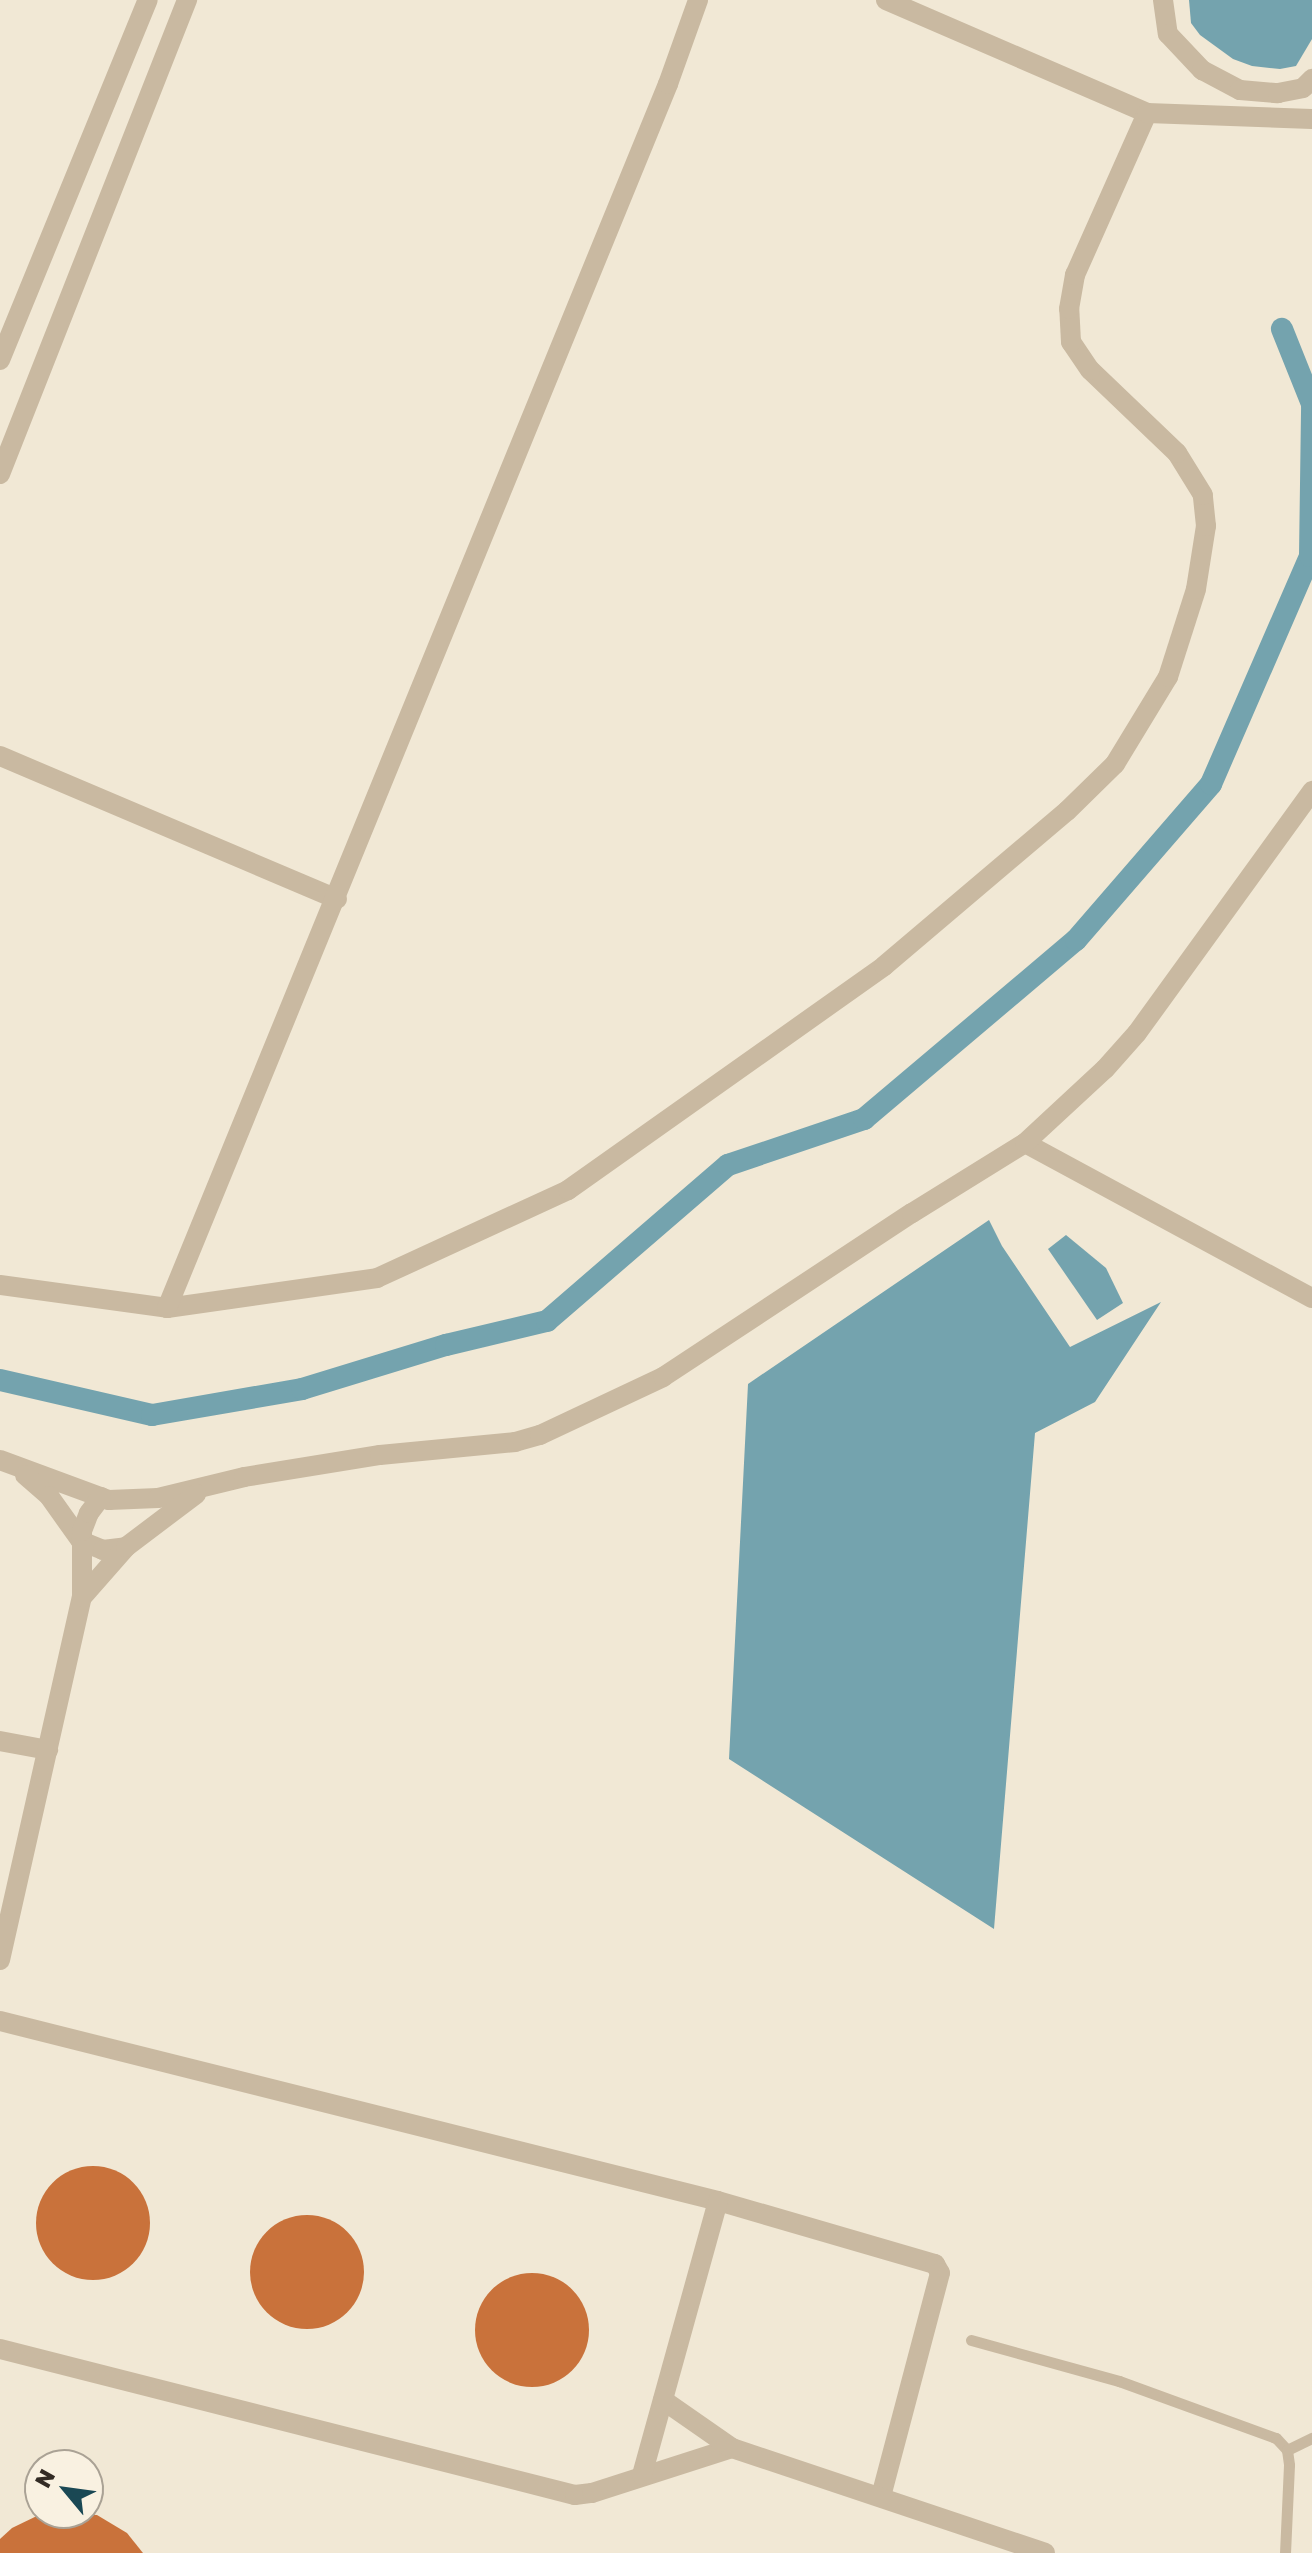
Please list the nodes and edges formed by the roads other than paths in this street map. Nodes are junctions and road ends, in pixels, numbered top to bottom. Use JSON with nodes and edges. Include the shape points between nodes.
{"nodes":[{"id":1,"x":148,"y":0,"type":"edge"},
{"id":2,"x":187,"y":0,"type":"edge"},
{"id":3,"x":698,"y":0,"type":"edge"},
{"id":4,"x":886,"y":0,"type":"edge"},
{"id":5,"x":1163,"y":0,"type":"edge"},
{"id":6,"x":1312,"y":79,"type":"edge"},
{"id":7,"x":1147,"y":113,"type":"junction"},
{"id":8,"x":1312,"y":119,"type":"edge"},
{"id":9,"x":0,"y":360,"type":"edge"},
{"id":10,"x":0,"y":474,"type":"edge"},
{"id":11,"x":0,"y":756,"type":"edge"},
{"id":12,"x":1312,"y":791,"type":"edge"},
{"id":13,"x":337,"y":899,"type":"junction"},
{"id":14,"x":1025,"y":1143,"type":"junction"},
{"id":15,"x":0,"y":1285,"type":"edge"},
{"id":16,"x":1312,"y":1298,"type":"edge"},
{"id":17,"x":167,"y":1308,"type":"junction"},
{"id":18,"x":2,"y":1461,"type":"edge"},
{"id":19,"x":210,"y":1486,"type":"junction"},
{"id":20,"x":101,"y":1497,"type":"junction"},
{"id":21,"x":126,"y":1502,"type":"junction"},
{"id":22,"x":81,"y":1541,"type":"junction"},
{"id":23,"x":126,"y":1547,"type":"junction"},
{"id":24,"x":82,"y":1597,"type":"junction"},
{"id":25,"x":0,"y":1741,"type":"edge"},
{"id":26,"x":48,"y":1750,"type":"junction"},
{"id":27,"x":0,"y":1960,"type":"edge"},
{"id":28,"x":0,"y":2021,"type":"edge"},
{"id":29,"x":718,"y":2201,"type":"junction"},
{"id":30,"x":971,"y":2340,"type":"dead end"},
{"id":31,"x":0,"y":2349,"type":"edge"},
{"id":32,"x":663,"y":2400,"type":"junction"},
{"id":33,"x":1312,"y":2438,"type":"edge"},
{"id":34,"x":732,"y":2448,"type":"junction"},
{"id":35,"x":1287,"y":2450,"type":"junction"},
{"id":36,"x":642,"y":2475,"type":"junction"},
{"id":37,"x":881,"y":2496,"type":"junction"},
{"id":38,"x":1045,"y":2553,"type":"edge"},
{"id":39,"x":1285,"y":2553,"type":"edge"}],
"edges":[{"from":1,"to":9,"type":"street"},
{"from":2,"to":10,"type":"street"},
{"from":3,"to":13,"type":"street"},
{"from":4,"to":7,"type":"street"},
{"from":5,"to":6,"type":"street","via":[[1168,34],[1202,70],[1240,90],[1278,93],[1303,88]]},
{"from":7,"to":8,"type":"street"},
{"from":7,"to":17,"type":"street","via":[[1075,275],[1071,342],[1090,370],[1177,453],[1203,495],[1206,526],[1196,589],[1168,677],[1115,764],[884,966],[568,1190],[377,1278]]},
{"from":11,"to":13,"type":"street"},
{"from":12,"to":14,"type":"street","via":[[1137,1033]]},
{"from":13,"to":17,"type":"street"},
{"from":14,"to":16,"type":"street"},
{"from":14,"to":19,"type":"street","via":[[663,1377],[540,1435],[350,1460]]},
{"from":15,"to":17,"type":"street"},
{"from":18,"to":20,"type":"street"},
{"from":18,"to":22,"type":"street","via":[[49,1496]]},
{"from":19,"to":21,"type":"street"},
{"from":19,"to":23,"type":"street"},
{"from":20,"to":21,"type":"street"},
{"from":20,"to":22,"type":"street","via":[[85,1522]]},
{"from":21,"to":23,"type":"street","via":[[132,1529]]},
{"from":22,"to":23,"type":"street","via":[[103,1550]]},
{"from":22,"to":24,"type":"street"},
{"from":23,"to":24,"type":"street"},
{"from":24,"to":26,"type":"street"},
{"from":25,"to":26,"type":"street"},
{"from":26,"to":27,"type":"street"},
{"from":28,"to":29,"type":"street"},
{"from":29,"to":32,"type":"street"},
{"from":29,"to":37,"type":"street","via":[[935,2264],[940,2273]]},
{"from":30,"to":35,"type":"lane","via":[[1119,2381],[1276,2438]]},
{"from":31,"to":36,"type":"street","via":[[575,2495]]},
{"from":32,"to":34,"type":"street"},
{"from":32,"to":36,"type":"street"},
{"from":33,"to":35,"type":"lane"},
{"from":34,"to":36,"type":"street"},
{"from":34,"to":37,"type":"street"},
{"from":35,"to":39,"type":"lane"},
{"from":37,"to":38,"type":"street"}]}
